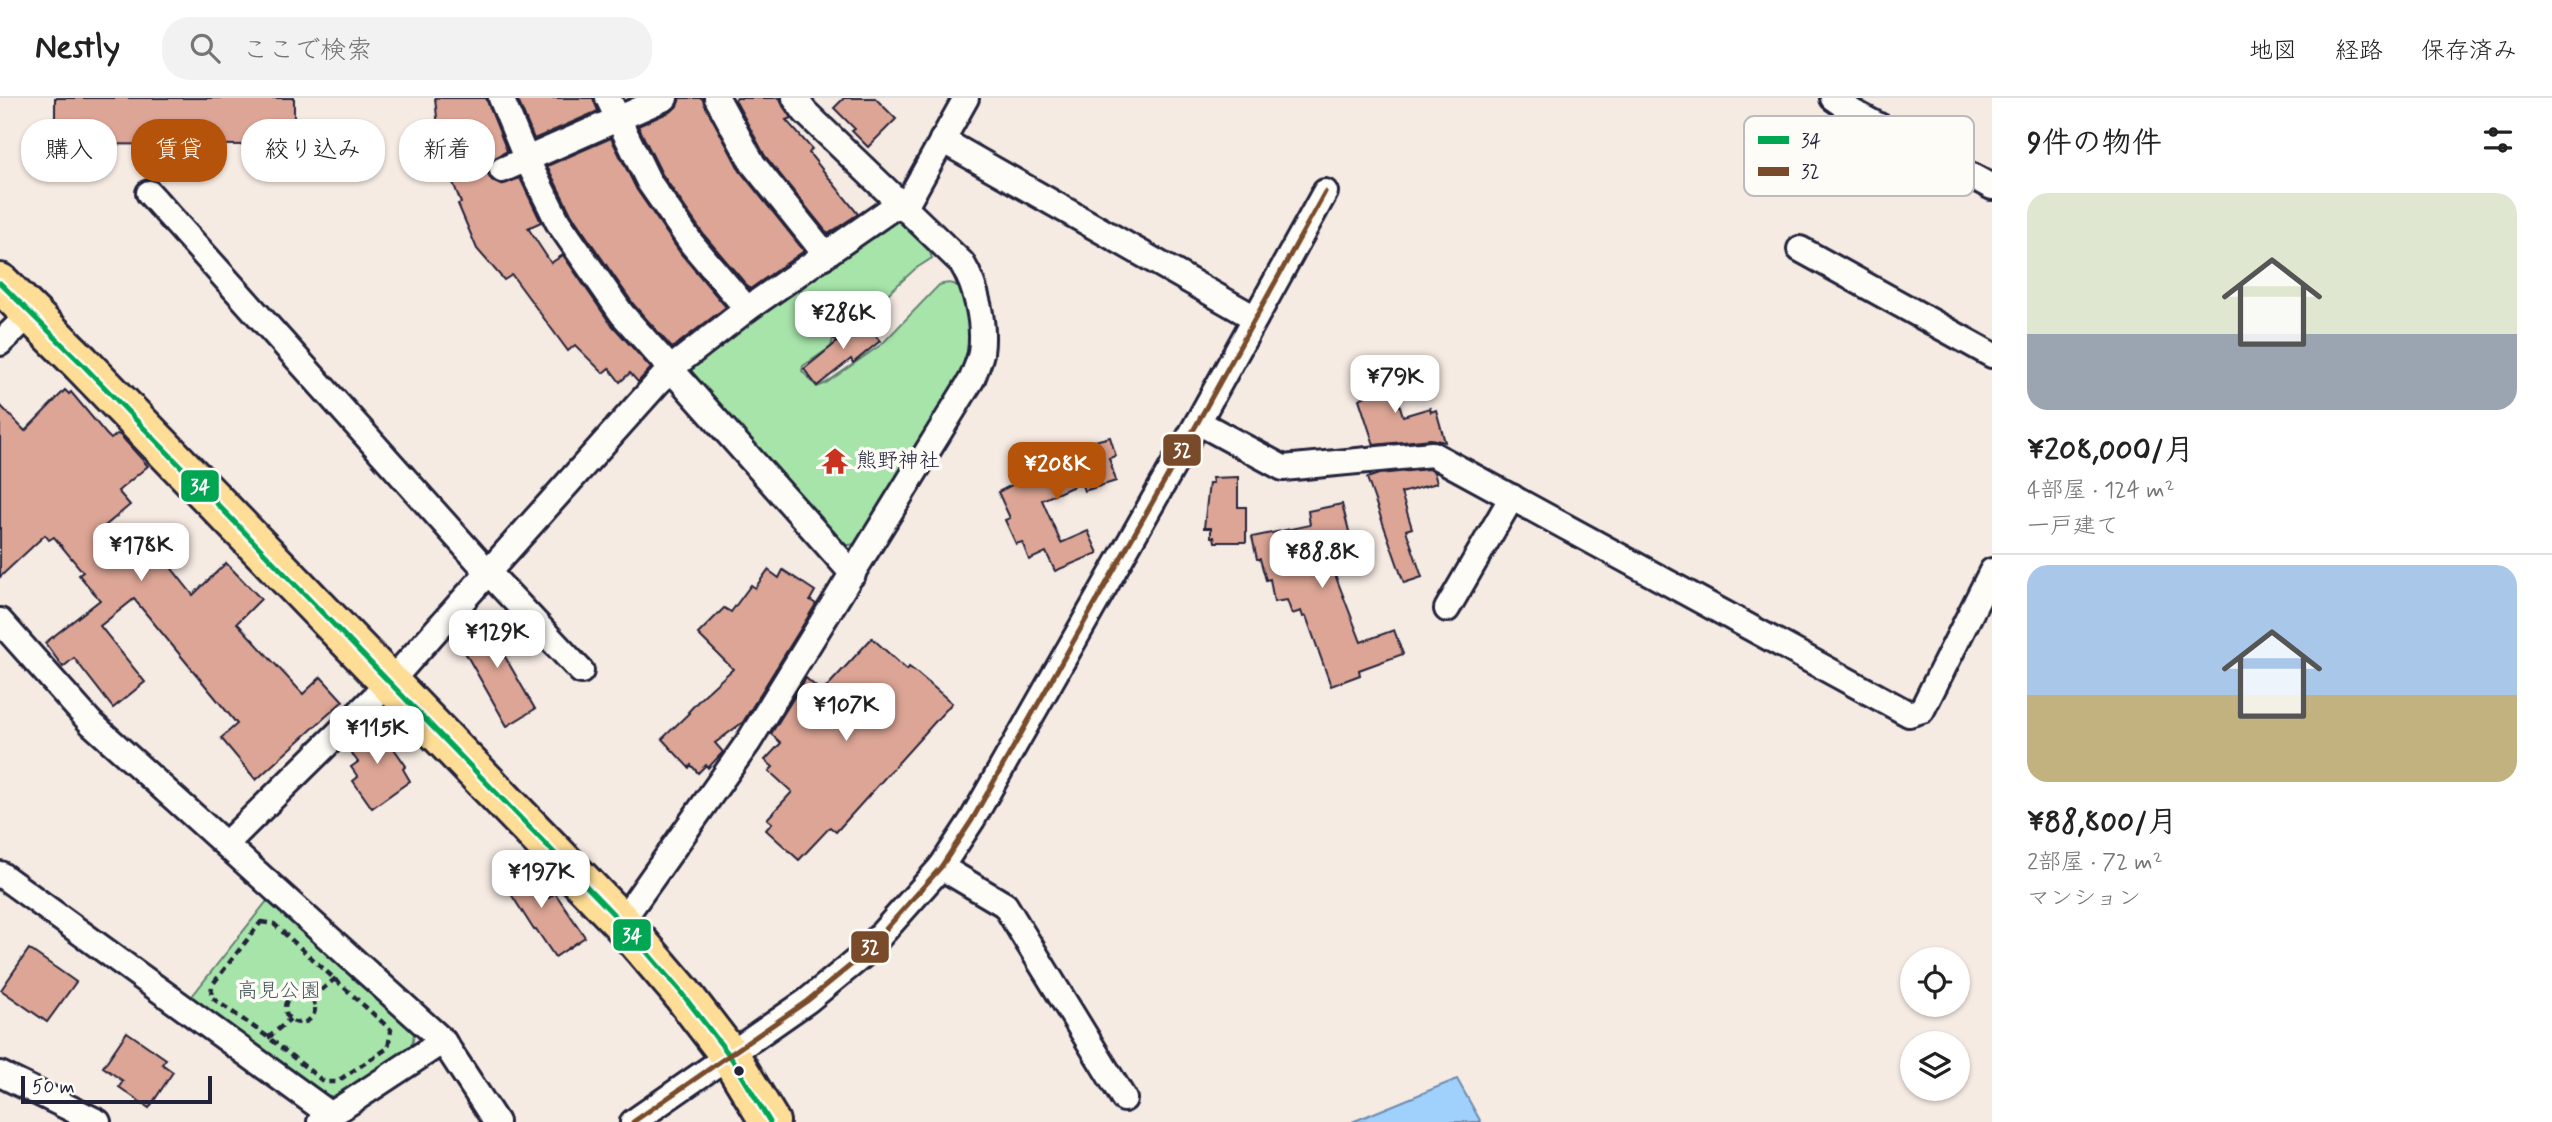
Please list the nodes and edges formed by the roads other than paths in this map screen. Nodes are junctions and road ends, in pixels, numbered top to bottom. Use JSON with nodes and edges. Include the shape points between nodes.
{"nodes":[{"id":1,"x":501,"y":98,"type":"edge"},
{"id":2,"x":665,"y":98,"type":"edge"},
{"id":3,"x":717,"y":98,"type":"edge"},
{"id":4,"x":795,"y":98,"type":"edge"},
{"id":5,"x":966,"y":98,"type":"edge"},
{"id":6,"x":1833,"y":98,"type":"edge"},
{"id":7,"x":612,"y":108,"type":"edge"},
{"id":8,"x":1860,"y":116,"type":"edge"},
{"id":9,"x":942,"y":140,"type":"junction"},
{"id":10,"x":527,"y":158,"type":"junction"},
{"id":11,"x":502,"y":170,"type":"dead end"},
{"id":12,"x":1974,"y":177,"type":"edge"},
{"id":13,"x":1992,"y":187,"type":"edge"},
{"id":14,"x":1325,"y":192,"type":"dead end"},
{"id":15,"x":149,"y":193,"type":"dead end"},
{"id":16,"x":901,"y":207,"type":"junction"},
{"id":17,"x":1800,"y":249,"type":"dead end"},
{"id":18,"x":827,"y":255,"type":"junction"},
{"id":19,"x":0,"y":283,"type":"edge"},
{"id":20,"x":747,"y":309,"type":"junction"},
{"id":21,"x":31,"y":313,"type":"junction"},
{"id":22,"x":1255,"y":318,"type":"junction"},
{"id":23,"x":0,"y":343,"type":"edge"},
{"id":24,"x":1992,"y":355,"type":"edge"},
{"id":25,"x":670,"y":369,"type":"junction"},
{"id":26,"x":1198,"y":422,"type":"junction"},
{"id":27,"x":1512,"y":497,"type":"junction"},
{"id":28,"x":1992,"y":571,"type":"edge"},
{"id":29,"x":488,"y":572,"type":"junction"},
{"id":30,"x":853,"y":574,"type":"junction"},
{"id":31,"x":1447,"y":608,"type":"dead end"},
{"id":32,"x":0,"y":621,"type":"edge"},
{"id":33,"x":581,"y":671,"type":"dead end"},
{"id":34,"x":389,"y":683,"type":"junction"},
{"id":35,"x":226,"y":844,"type":"junction"},
{"id":36,"x":941,"y":867,"type":"junction"},
{"id":37,"x":0,"y":874,"type":"edge"},
{"id":38,"x":621,"y":922,"type":"junction"},
{"id":39,"x":443,"y":1041,"type":"junction"},
{"id":40,"x":730,"y":1056,"type":"junction"},
{"id":41,"x":0,"y":1074,"type":"edge"},
{"id":42,"x":1124,"y":1099,"type":"dead end"},
{"id":43,"x":325,"y":1119,"type":"edge"},
{"id":44,"x":98,"y":1122,"type":"edge"},
{"id":45,"x":496,"y":1122,"type":"edge"},
{"id":46,"x":633,"y":1122,"type":"edge"},
{"id":47,"x":770,"y":1122,"type":"edge"}],
"edges":[{"from":1,"to":10,"type":"street"},
{"from":2,"to":7,"type":"street"},
{"from":3,"to":18,"type":"street","via":[[753,164]]},
{"from":4,"to":16,"type":"street"},
{"from":5,"to":9,"type":"street"},
{"from":6,"to":8,"type":"street"},
{"from":7,"to":10,"type":"street"},
{"from":7,"to":20,"type":"street","via":[[649,182],[692,244]]},
{"from":9,"to":16,"type":"street"},
{"from":9,"to":22,"type":"street"},
{"from":10,"to":11,"type":"street"},
{"from":10,"to":25,"type":"street","via":[[565,232],[622,314]]},
{"from":12,"to":13,"type":"street"},
{"from":14,"to":22,"type":"street"},
{"from":15,"to":29,"type":"street"},
{"from":16,"to":18,"type":"street"},
{"from":16,"to":30,"type":"street","via":[[962,264],[972,280],[981,354],[972,379]]},
{"from":17,"to":24,"type":"street"},
{"from":18,"to":20,"type":"street"},
{"from":19,"to":21,"type":"main road"},
{"from":20,"to":25,"type":"street"},
{"from":21,"to":23,"type":"street"},
{"from":21,"to":34,"type":"main road"},
{"from":22,"to":26,"type":"street"},
{"from":25,"to":29,"type":"street"},
{"from":25,"to":30,"type":"street"},
{"from":26,"to":27,"type":"street","via":[[1283,467],[1432,454]]},
{"from":26,"to":36,"type":"street"},
{"from":27,"to":28,"type":"street","via":[[1909,714],[1922,710]]},
{"from":27,"to":31,"type":"street"},
{"from":29,"to":33,"type":"street"},
{"from":29,"to":34,"type":"street"},
{"from":30,"to":38,"type":"street","via":[[749,741]]},
{"from":32,"to":35,"type":"street","via":[[91,723]]},
{"from":34,"to":35,"type":"street"},
{"from":34,"to":38,"type":"main road"},
{"from":35,"to":39,"type":"street"},
{"from":36,"to":40,"type":"street","via":[[862,956]]},
{"from":36,"to":42,"type":"street","via":[[1005,905]]},
{"from":37,"to":43,"type":"street"},
{"from":38,"to":40,"type":"main road"},
{"from":39,"to":43,"type":"street"},
{"from":39,"to":45,"type":"street"},
{"from":40,"to":46,"type":"street"},
{"from":40,"to":47,"type":"main road"},
{"from":41,"to":44,"type":"street"}]}
